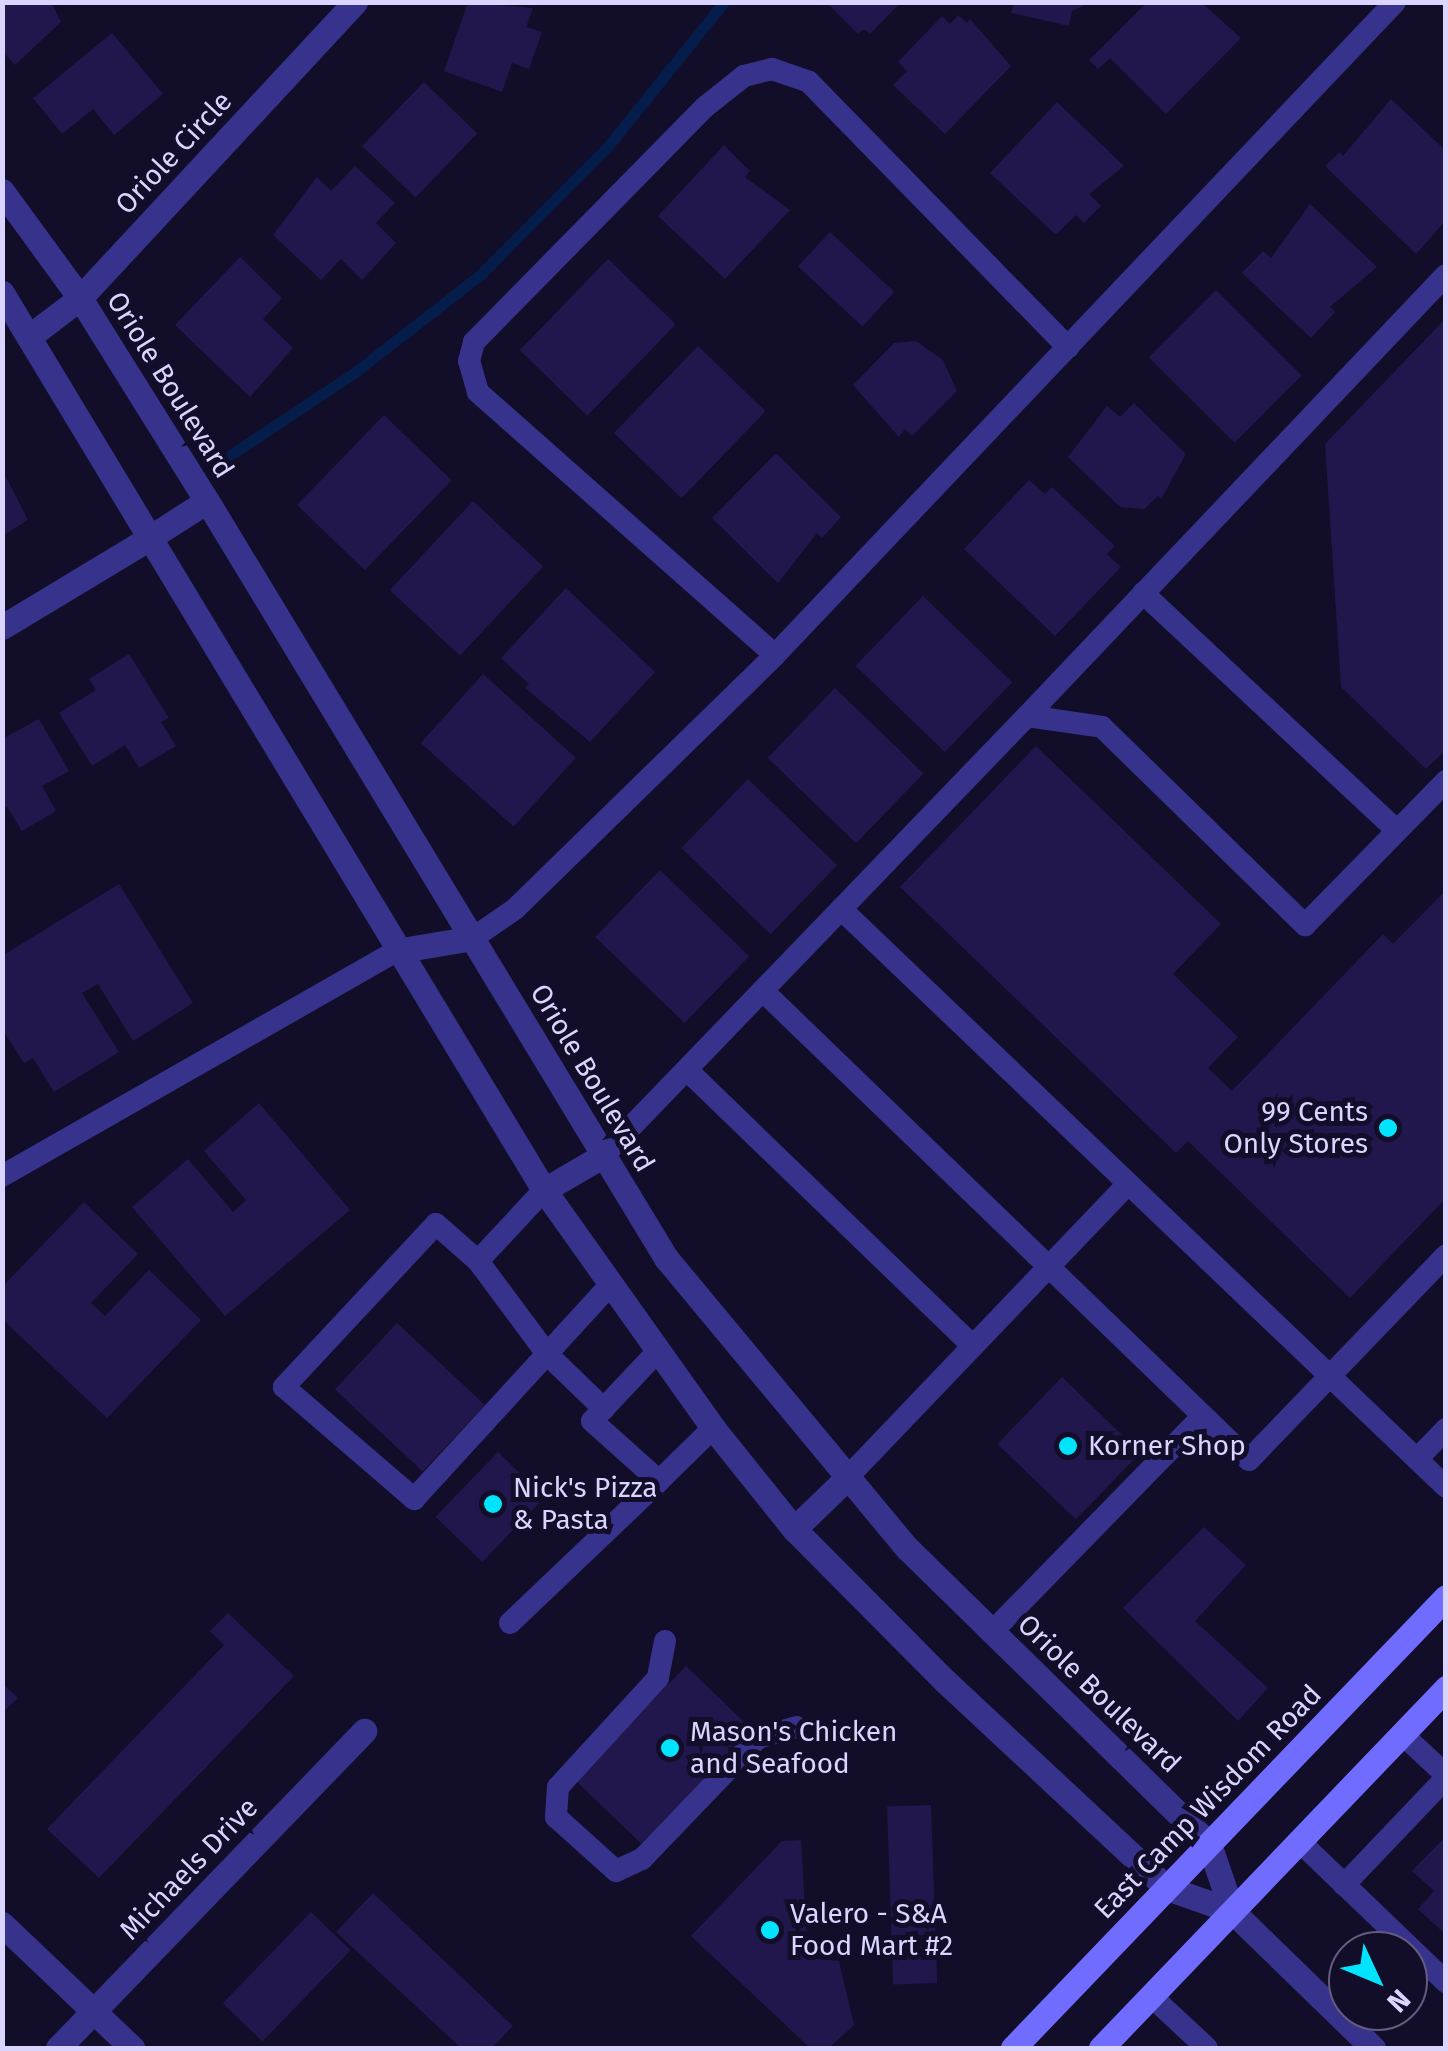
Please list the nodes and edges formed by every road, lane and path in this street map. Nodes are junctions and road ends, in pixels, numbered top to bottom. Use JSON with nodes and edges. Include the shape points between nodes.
{"nodes":[{"id":1,"x":355,"y":2,"type":"edge"},
{"id":2,"x":1395,"y":2,"type":"edge"},
{"id":3,"x":2,"y":190,"type":"edge"},
{"id":4,"x":1446,"y":275,"type":"edge"},
{"id":5,"x":2,"y":294,"type":"edge"},
{"id":6,"x":80,"y":298,"type":"junction"},
{"id":7,"x":30,"y":336,"type":"junction"},
{"id":8,"x":1068,"y":347,"type":"junction"},
{"id":9,"x":207,"y":501,"type":"junction"},
{"id":10,"x":146,"y":540,"type":"junction"},
{"id":11,"x":1143,"y":593,"type":"junction"},
{"id":12,"x":2,"y":626,"type":"edge"},
{"id":13,"x":775,"y":655,"type":"junction"},
{"id":14,"x":1027,"y":716,"type":"junction"},
{"id":15,"x":1446,"y":781,"type":"edge"},
{"id":16,"x":1397,"y":830,"type":"junction"},
{"id":17,"x":841,"y":909,"type":"junction"},
{"id":18,"x":472,"y":938,"type":"junction"},
{"id":19,"x":396,"y":952,"type":"junction"},
{"id":20,"x":762,"y":991,"type":"junction"},
{"id":21,"x":686,"y":1070,"type":"junction"},
{"id":22,"x":604,"y":1155,"type":"junction"},
{"id":23,"x":2,"y":1176,"type":"edge"},
{"id":24,"x":1128,"y":1184,"type":"junction"},
{"id":25,"x":544,"y":1190,"type":"junction"},
{"id":26,"x":1446,"y":1255,"type":"edge"},
{"id":27,"x":478,"y":1261,"type":"junction"},
{"id":28,"x":1049,"y":1268,"type":"junction"},
{"id":29,"x":609,"y":1286,"type":"junction"},
{"id":30,"x":973,"y":1346,"type":"junction"},
{"id":31,"x":656,"y":1353,"type":"junction"},
{"id":32,"x":547,"y":1354,"type":"junction"},
{"id":33,"x":1330,"y":1377,"type":"junction"},
{"id":34,"x":604,"y":1409,"type":"junction"},
{"id":35,"x":1203,"y":1416,"type":"junction"},
{"id":36,"x":713,"y":1428,"type":"junction"},
{"id":37,"x":1446,"y":1429,"type":"edge"},
{"id":38,"x":1416,"y":1459,"type":"junction"},
{"id":39,"x":844,"y":1480,"type":"junction"},
{"id":40,"x":659,"y":1481,"type":"junction"},
{"id":41,"x":1446,"y":1487,"type":"edge"},
{"id":42,"x":794,"y":1528,"type":"junction"},
{"id":43,"x":1446,"y":1597,"type":"edge"},
{"id":44,"x":510,"y":1623,"type":"dead end"},
{"id":45,"x":992,"y":1632,"type":"junction"},
{"id":46,"x":665,"y":1642,"type":"dead end"},
{"id":47,"x":1446,"y":1688,"type":"edge"},
{"id":48,"x":796,"y":1728,"type":"dead end"},
{"id":49,"x":364,"y":1730,"type":"dead end"},
{"id":50,"x":1402,"y":1734,"type":"junction"},
{"id":51,"x":1446,"y":1777,"type":"edge"},
{"id":52,"x":1299,"y":1841,"type":"junction"},
{"id":53,"x":1209,"y":1844,"type":"junction"},
{"id":54,"x":1344,"y":1885,"type":"junction"},
{"id":55,"x":1167,"y":1888,"type":"junction"},
{"id":56,"x":1232,"y":1911,"type":"junction"},
{"id":57,"x":2,"y":1924,"type":"edge"},
{"id":58,"x":1446,"y":1982,"type":"edge"},
{"id":59,"x":1151,"y":1996,"type":"junction"},
{"id":60,"x":93,"y":2012,"type":"junction"},
{"id":61,"x":58,"y":2048,"type":"edge"},
{"id":62,"x":132,"y":2048,"type":"edge"},
{"id":63,"x":1013,"y":2048,"type":"edge"},
{"id":64,"x":1101,"y":2048,"type":"edge"},
{"id":65,"x":1207,"y":2048,"type":"edge"},
{"id":66,"x":1373,"y":2048,"type":"edge"}],
"edges":[{"from":1,"to":6,"type":"street","name":"Oriole Circle"},
{"from":2,"to":8,"type":"lane"},
{"from":3,"to":6,"type":"street","name":"Oriole Boulevard"},
{"from":4,"to":11,"type":"lane"},
{"from":5,"to":7,"type":"street","name":"Oriole Boulevard"},
{"from":6,"to":7,"type":"street","name":"Oriole Circle"},
{"from":6,"to":9,"type":"street","name":"Oriole Boulevard"},
{"from":7,"to":10,"type":"street","name":"Oriole Boulevard","via":[[82,415]]},
{"from":8,"to":13,"type":"lane"},
{"from":8,"to":13,"type":"lane","via":[[809,82],[772,68],[744,76],[705,107],[474,342],[469,362],[478,392]]},
{"from":9,"to":10,"type":"street"},
{"from":9,"to":18,"type":"street","name":"Oriole Boulevard"},
{"from":10,"to":12,"type":"street"},
{"from":10,"to":19,"type":"street","name":"Oriole Boulevard"},
{"from":11,"to":14,"type":"lane"},
{"from":11,"to":16,"type":"lane"},
{"from":13,"to":18,"type":"lane","via":[[516,908]]},
{"from":14,"to":16,"type":"lane","via":[[1102,727],[1305,925]]},
{"from":14,"to":17,"type":"lane"},
{"from":15,"to":16,"type":"lane"},
{"from":17,"to":20,"type":"lane"},
{"from":17,"to":24,"type":"lane"},
{"from":18,"to":19,"type":"street"},
{"from":18,"to":22,"type":"street","name":"Oriole Boulevard"},
{"from":19,"to":23,"type":"lane"},
{"from":19,"to":25,"type":"street","name":"Oriole Boulevard"},
{"from":20,"to":21,"type":"lane"},
{"from":20,"to":28,"type":"lane"},
{"from":21,"to":22,"type":"lane"},
{"from":21,"to":30,"type":"lane"},
{"from":22,"to":25,"type":"street"},
{"from":22,"to":39,"type":"street","name":"Oriole Boulevard","via":[[698,1302]]},
{"from":24,"to":28,"type":"lane"},
{"from":24,"to":33,"type":"lane"},
{"from":25,"to":27,"type":"lane"},
{"from":25,"to":29,"type":"street","name":"Oriole Boulevard"},
{"from":26,"to":33,"type":"lane"},
{"from":27,"to":32,"type":"lane"},
{"from":27,"to":32,"type":"lane","via":[[436,1224],[284,1387],[414,1499]]},
{"from":28,"to":30,"type":"lane"},
{"from":28,"to":35,"type":"lane"},
{"from":29,"to":31,"type":"street","name":"Oriole Boulevard"},
{"from":29,"to":32,"type":"lane"},
{"from":30,"to":39,"type":"lane"},
{"from":31,"to":34,"type":"lane"},
{"from":31,"to":36,"type":"street","name":"Oriole Boulevard"},
{"from":32,"to":34,"type":"lane"},
{"from":33,"to":35,"type":"lane","via":[[1249,1460]]},
{"from":33,"to":38,"type":"lane"},
{"from":34,"to":40,"type":"lane","via":[[592,1421]]},
{"from":35,"to":45,"type":"lane"},
{"from":36,"to":40,"type":"lane"},
{"from":36,"to":42,"type":"street","name":"Oriole Boulevard"},
{"from":37,"to":38,"type":"lane"},
{"from":38,"to":41,"type":"lane"},
{"from":39,"to":42,"type":"street"},
{"from":39,"to":45,"type":"street","name":"Oriole Boulevard"},
{"from":40,"to":44,"type":"lane"},
{"from":42,"to":55,"type":"street","name":"Oriole Boulevard","via":[[944,1681]]},
{"from":43,"to":53,"type":"main road","name":"East Camp Wisdom Road"},
{"from":45,"to":53,"type":"street","name":"Oriole Boulevard"},
{"from":46,"to":48,"type":"lane","via":[[658,1678],[558,1786],[556,1817],[616,1871],[642,1859],[758,1738]]},
{"from":47,"to":50,"type":"main road"},
{"from":49,"to":60,"type":"street","name":"Michaels Drive"},
{"from":50,"to":51,"type":"lane"},
{"from":50,"to":52,"type":"main road"},
{"from":51,"to":54,"type":"lane"},
{"from":52,"to":54,"type":"lane"},
{"from":52,"to":56,"type":"main road"},
{"from":53,"to":55,"type":"main road","name":"East Camp Wisdom Road"},
{"from":53,"to":56,"type":"street","name":"Oriole Boulevard"},
{"from":54,"to":58,"type":"lane"},
{"from":55,"to":56,"type":"street","name":"Oriole Boulevard"},
{"from":55,"to":63,"type":"main road","name":"East Camp Wisdom Road"},
{"from":56,"to":59,"type":"main road"},
{"from":56,"to":66,"type":"street","name":"Oriole Boulevard"},
{"from":57,"to":60,"type":"street"},
{"from":59,"to":64,"type":"main road"},
{"from":59,"to":65,"type":"lane"},
{"from":60,"to":61,"type":"street","name":"Michaels Drive"},
{"from":60,"to":62,"type":"street"}]}
